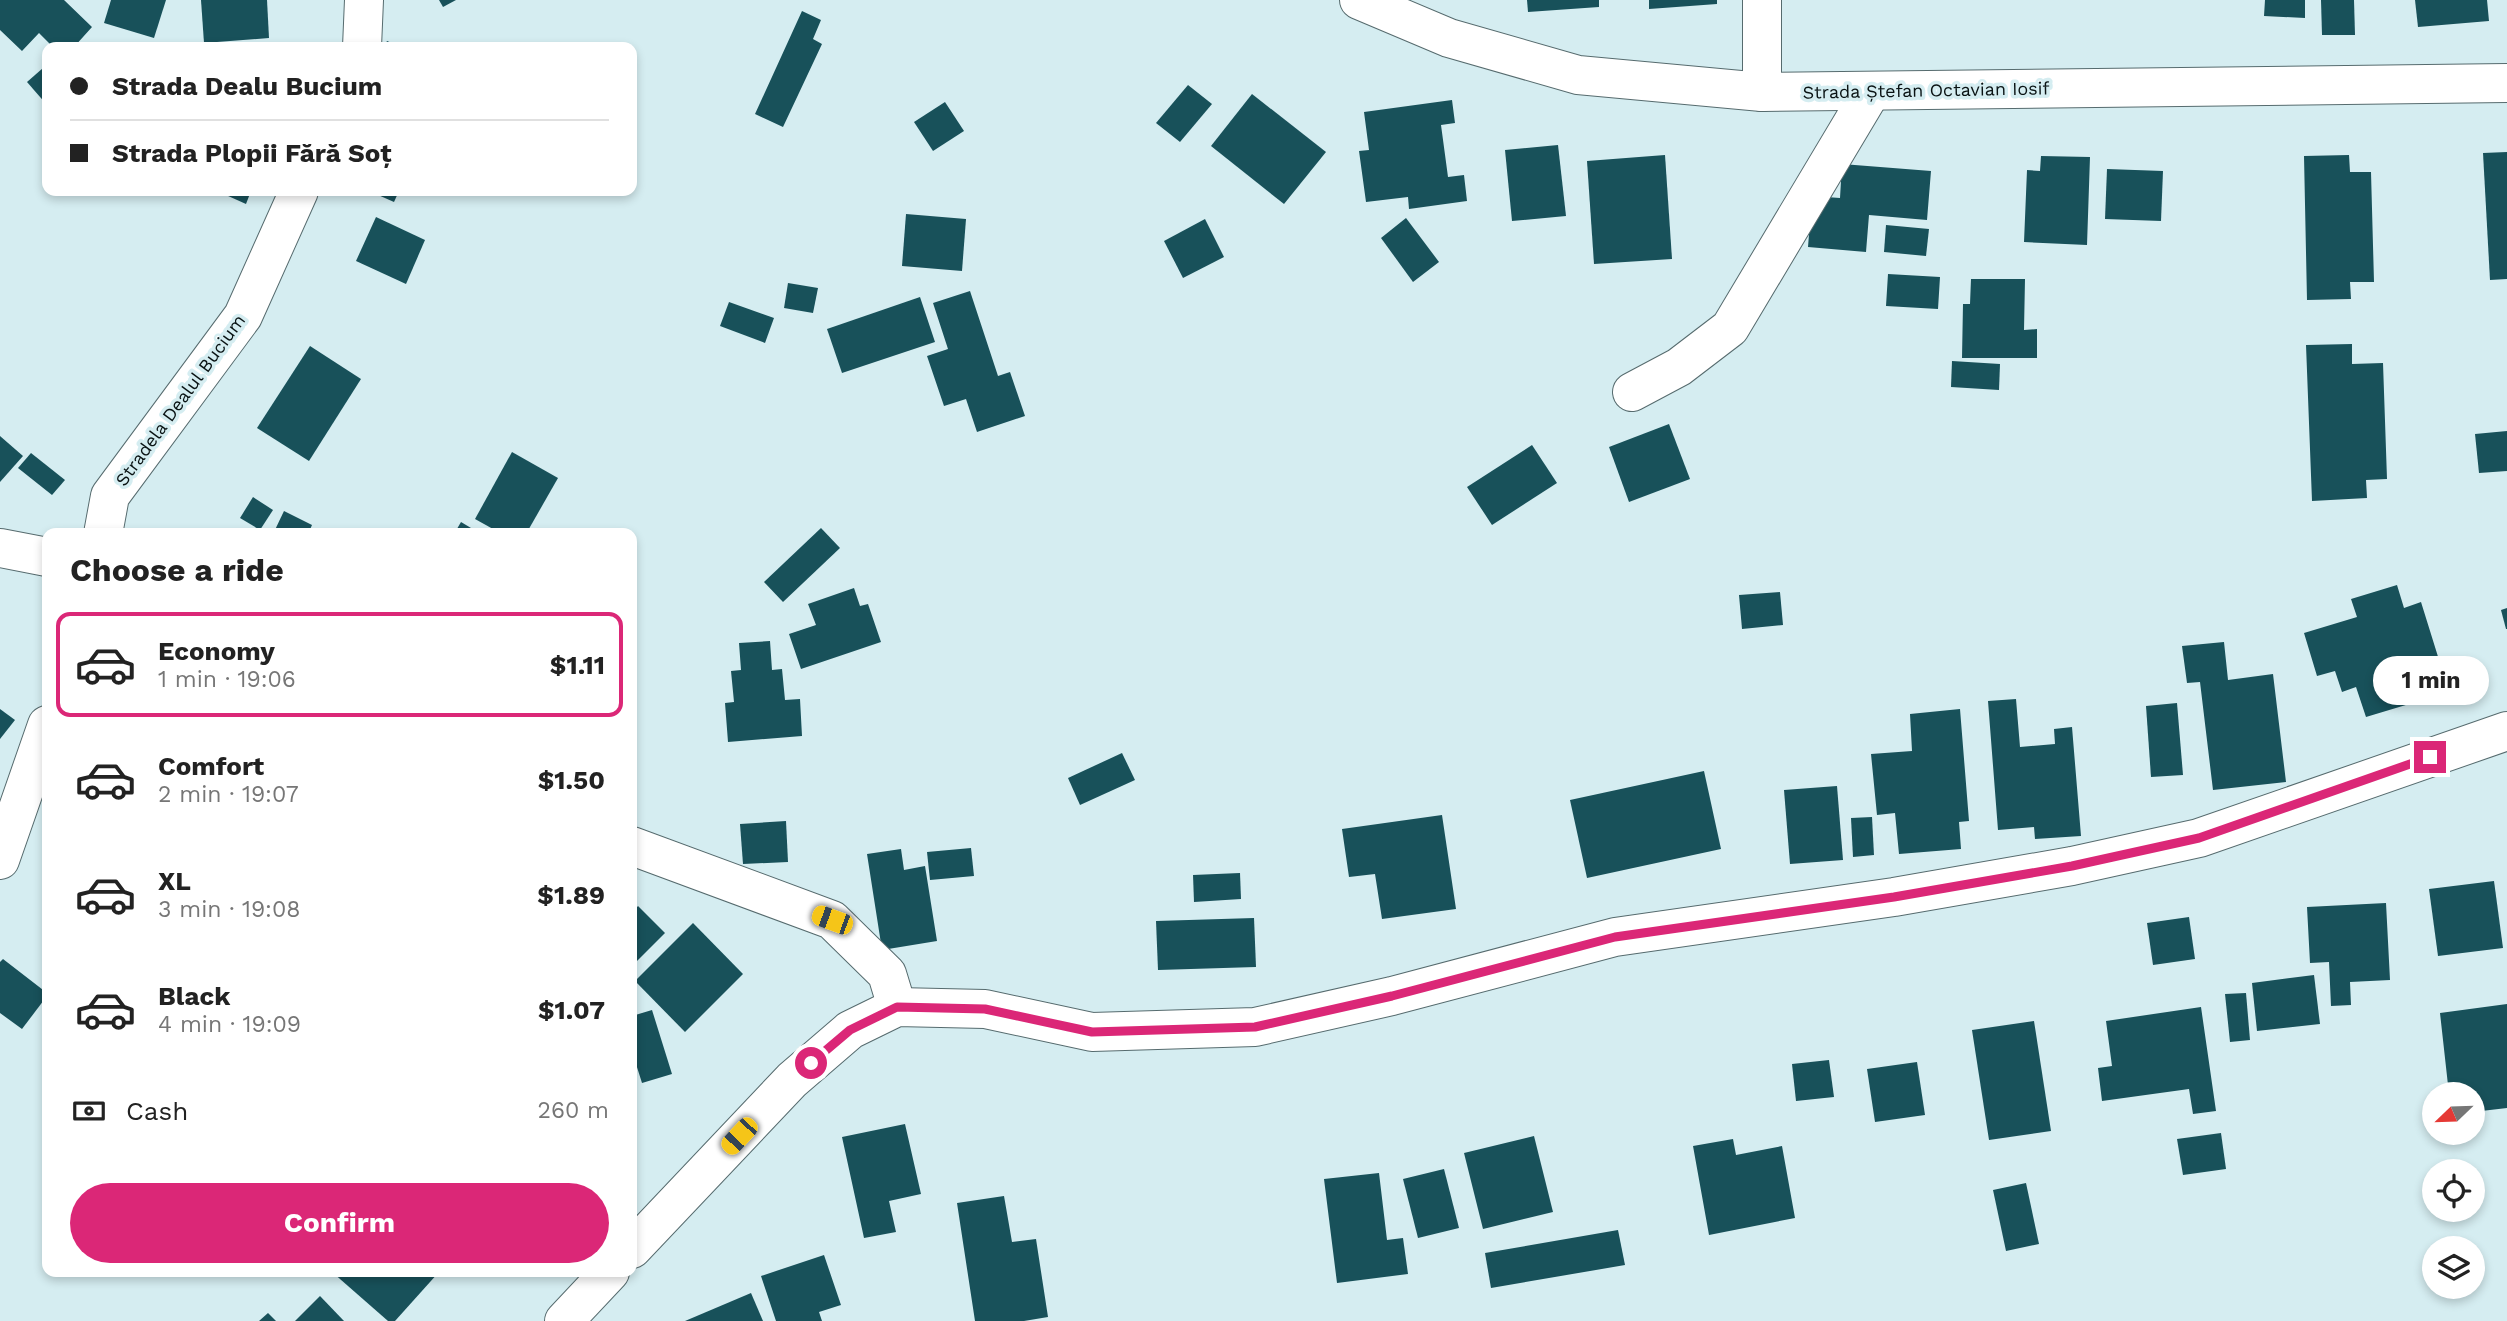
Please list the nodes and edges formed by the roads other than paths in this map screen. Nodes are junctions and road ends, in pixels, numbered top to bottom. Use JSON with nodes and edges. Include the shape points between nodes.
{"nodes":[{"id":1,"x":365,"y":0,"type":"edge"},
{"id":2,"x":1359,"y":0,"type":"edge"},
{"id":3,"x":1762,"y":0,"type":"edge"},
{"id":4,"x":362,"y":42,"type":"edge"},
{"id":5,"x":2507,"y":83,"type":"edge"},
{"id":6,"x":1762,"y":92,"type":"junction"},
{"id":7,"x":1871,"y":92,"type":"junction"},
{"id":8,"x":297,"y":196,"type":"edge"},
{"id":9,"x":1632,"y":392,"type":"dead end"},
{"id":10,"x":104,"y":528,"type":"edge"},
{"id":11,"x":0,"y":548,"type":"edge"},
{"id":12,"x":42,"y":556,"type":"edge"},
{"id":13,"x":2507,"y":731,"type":"edge"},
{"id":14,"x":42,"y":739,"type":"edge"},
{"id":15,"x":637,"y":848,"type":"edge"},
{"id":16,"x":0,"y":860,"type":"edge"},
{"id":17,"x":897,"y":1007,"type":"junction"},
{"id":18,"x":637,"y":1245,"type":"edge"},
{"id":19,"x":605,"y":1277,"type":"edge"},
{"id":20,"x":564,"y":1321,"type":"edge"}],
"edges":[{"from":1,"to":4,"type":"street"},
{"from":2,"to":6,"type":"street","name":"Strada Ștefan Octavian Iosif","via":[[1449,38],[1578,75]]},
{"from":3,"to":6,"type":"street"},
{"from":5,"to":7,"type":"street","name":"Strada Ștefan Octavian Iosif"},
{"from":6,"to":7,"type":"street","name":"Strada Ștefan Octavian Iosif"},
{"from":7,"to":9,"type":"street","via":[[1730,328],[1679,367]]},
{"from":8,"to":10,"type":"street","name":"Stradela Dealul Bucium","via":[[243,316],[110,496]]},
{"from":11,"to":12,"type":"street"},
{"from":13,"to":17,"type":"street","via":[[2199,838],[1908,895],[1615,937],[1255,1027],[1092,1032],[985,1009]]},
{"from":14,"to":16,"type":"street"},
{"from":15,"to":17,"type":"street","via":[[832,920],[887,974]]},
{"from":17,"to":18,"type":"street","via":[[850,1030],[792,1080]]},
{"from":19,"to":20,"type":"street"}]}
